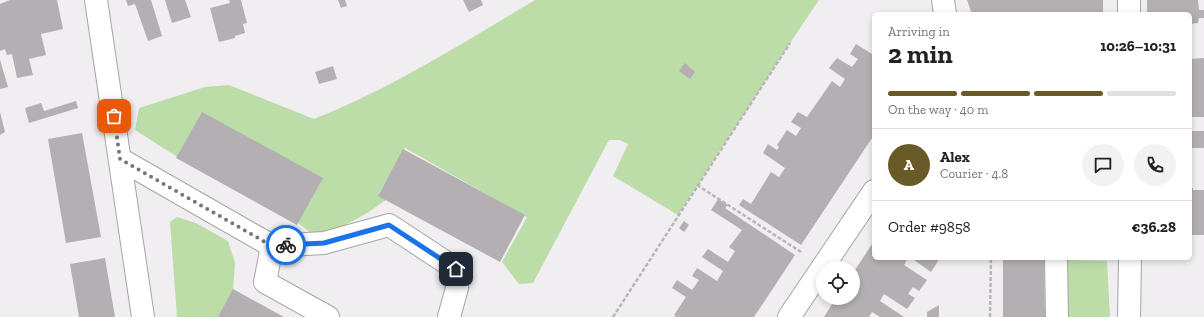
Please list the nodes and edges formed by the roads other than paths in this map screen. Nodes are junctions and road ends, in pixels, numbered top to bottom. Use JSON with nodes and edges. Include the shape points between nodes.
{"nodes":[{"id":1,"x":96,"y":0,"type":"edge"},
{"id":2,"x":943,"y":0,"type":"edge"},
{"id":3,"x":1129,"y":0,"type":"edge"},
{"id":4,"x":945,"y":12,"type":"edge"},
{"id":5,"x":1129,"y":12,"type":"edge"},
{"id":6,"x":120,"y":159,"type":"junction"},
{"id":7,"x":872,"y":194,"type":"edge"},
{"id":8,"x":272,"y":246,"type":"junction"},
{"id":9,"x":1056,"y":260,"type":"edge"},
{"id":10,"x":1130,"y":260,"type":"edge"},
{"id":11,"x":143,"y":317,"type":"edge"},
{"id":12,"x":328,"y":317,"type":"edge"},
{"id":13,"x":449,"y":317,"type":"edge"},
{"id":14,"x":789,"y":317,"type":"edge"},
{"id":15,"x":1057,"y":317,"type":"edge"},
{"id":16,"x":1129,"y":317,"type":"edge"}],
"edges":[{"from":1,"to":6,"type":"street"},
{"from":2,"to":4,"type":"street"},
{"from":3,"to":5,"type":"street"},
{"from":6,"to":8,"type":"street"},
{"from":6,"to":11,"type":"street"},
{"from":7,"to":14,"type":"street"},
{"from":8,"to":12,"type":"street","via":[[265,282]]},
{"from":8,"to":13,"type":"street","via":[[324,243],[389,225],[456,269],[457,288]]},
{"from":9,"to":15,"type":"street"},
{"from":10,"to":16,"type":"street"}]}
